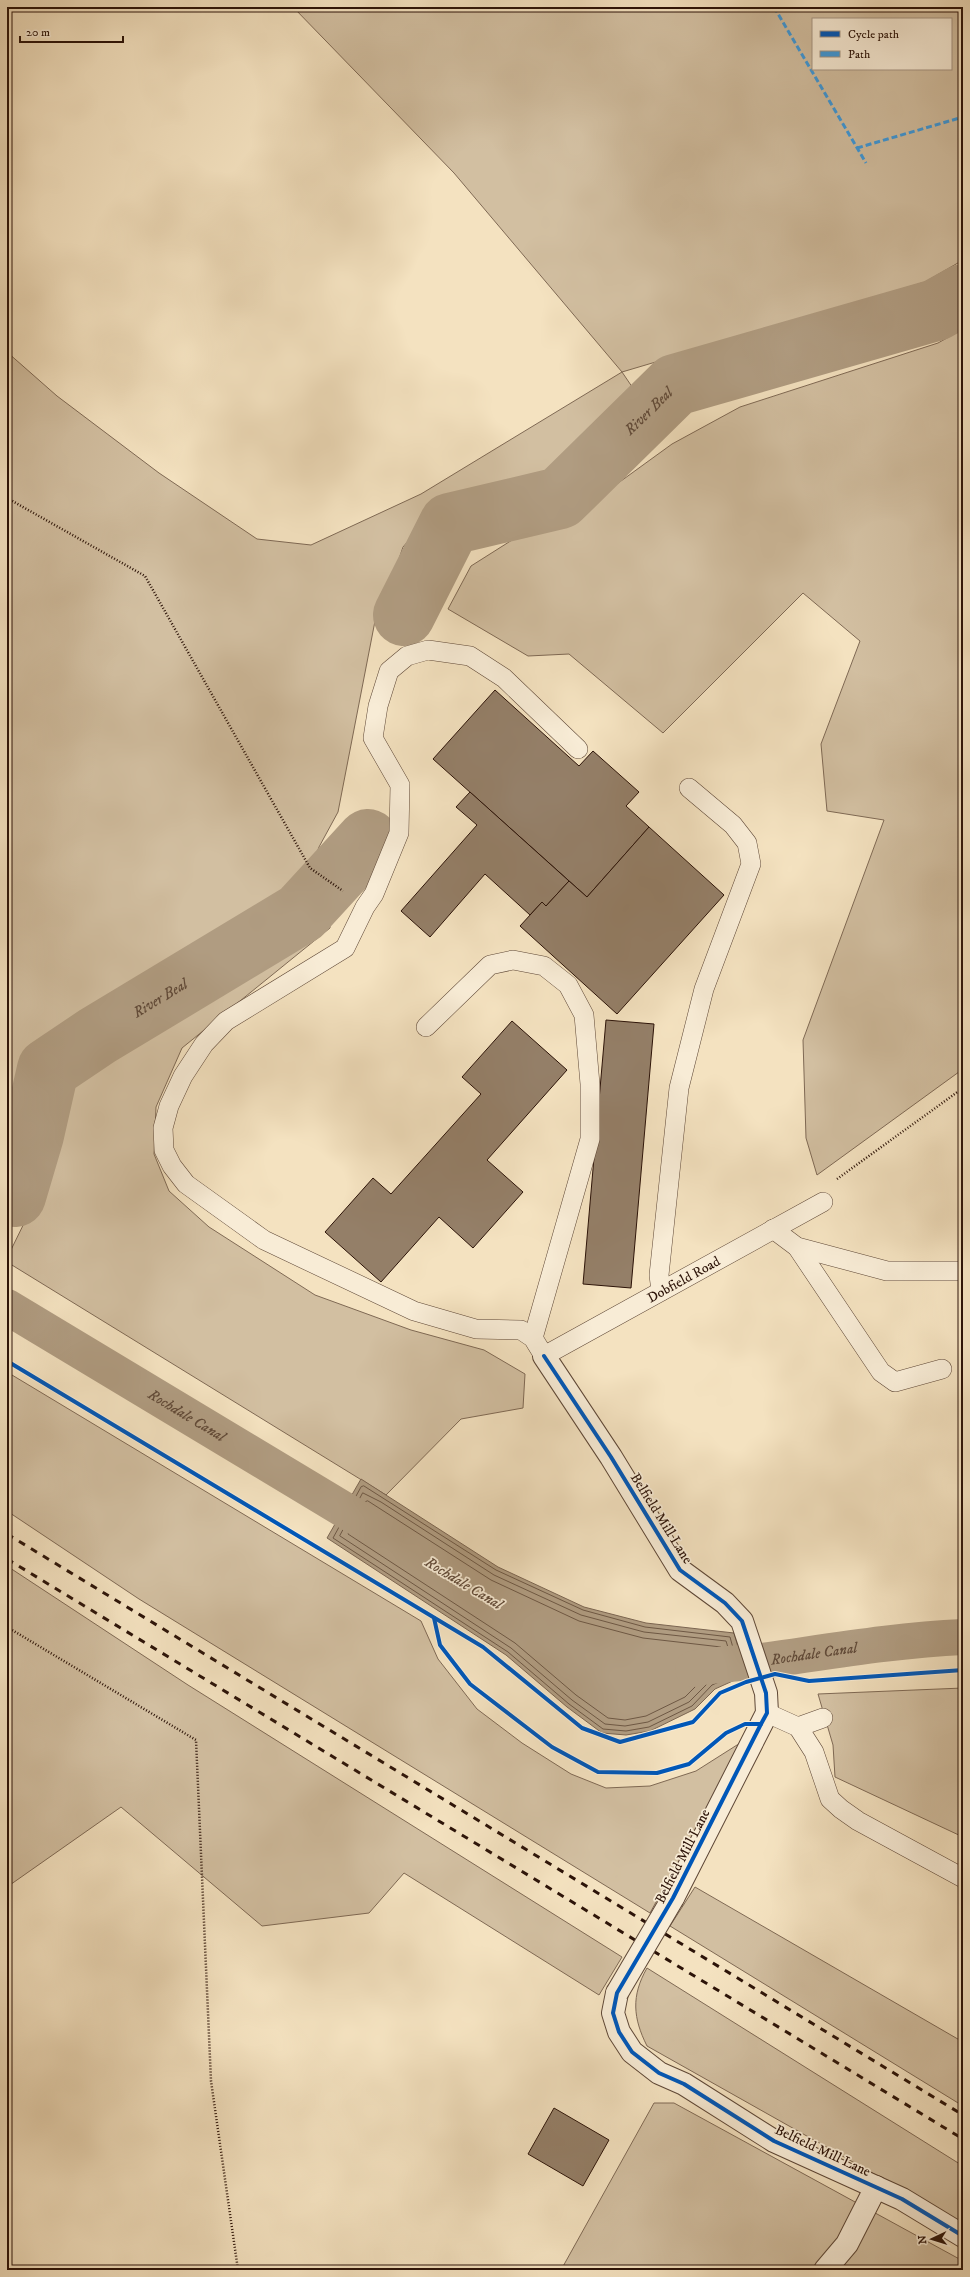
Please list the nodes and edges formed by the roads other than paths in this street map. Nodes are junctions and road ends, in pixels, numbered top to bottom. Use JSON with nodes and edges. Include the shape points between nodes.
{"nodes":[{"id":1,"x":578,"y":750,"type":"dead end"},
{"id":2,"x":689,"y":788,"type":"dead end"},
{"id":3,"x":426,"y":1027,"type":"dead end"},
{"id":4,"x":823,"y":1202,"type":"road end"},
{"id":5,"x":773,"y":1229,"type":"junction"},
{"id":6,"x":797,"y":1247,"type":"junction"},
{"id":7,"x":963,"y":1271,"type":"edge"},
{"id":8,"x":661,"y":1291,"type":"junction"},
{"id":9,"x":539,"y":1347,"type":"junction"},
{"id":10,"x":942,"y":1369,"type":"dead end"},
{"id":11,"x":766,"y":1703,"type":"junction"},
{"id":12,"x":823,"y":1718,"type":"dead end"},
{"id":13,"x":798,"y":1727,"type":"junction"},
{"id":14,"x":963,"y":1878,"type":"edge"},
{"id":15,"x":876,"y":2187,"type":"junction"},
{"id":16,"x":963,"y":2236,"type":"edge"},
{"id":17,"x":825,"y":2270,"type":"edge"}],
"edges":[{"from":1,"to":9,"type":"lane","via":[[504,678],[470,656],[428,650],[407,656],[389,671],[378,706],[373,738],[400,785],[400,833],[374,894],[345,948],[226,1021],[204,1044],[183,1076],[169,1106],[163,1128],[164,1150],[186,1184],[264,1240],[414,1311],[476,1329],[521,1330]]},
{"from":2,"to":8,"type":"lane","via":[[732,825],[747,843],[751,864],[704,989],[679,1088],[659,1275]]},
{"from":3,"to":9,"type":"lane","via":[[490,964],[513,960],[544,966],[568,985],[584,1014],[590,1084],[590,1139]]},
{"from":4,"to":5,"type":"lane","name":"Dobfield Road"},
{"from":5,"to":6,"type":"lane"},
{"from":5,"to":8,"type":"lane","name":"Dobfield Road"},
{"from":6,"to":7,"type":"lane","via":[[887,1271]]},
{"from":6,"to":10,"type":"lane","via":[[881,1372],[895,1382]]},
{"from":8,"to":9,"type":"lane","name":"Dobfield Road"},
{"from":9,"to":11,"type":"street","name":"Belfield Mill Lane","via":[[680,1570],[725,1603],[742,1621]]},
{"from":11,"to":13,"type":"lane"},
{"from":11,"to":15,"type":"street","name":"Belfield Mill Lane","bridge":true,"via":[[673,1898],[617,1993],[613,2013],[619,2032],[632,2052],[659,2073],[684,2084],[774,2141]]},
{"from":12,"to":13,"type":"lane"},
{"from":13,"to":14,"type":"lane","via":[[814,1752],[830,1799],[858,1821]]},
{"from":15,"to":16,"type":"street","name":"Belfield Mill Lane","via":[[902,2199]]},
{"from":15,"to":17,"type":"street","via":[[847,2244]]}]}
